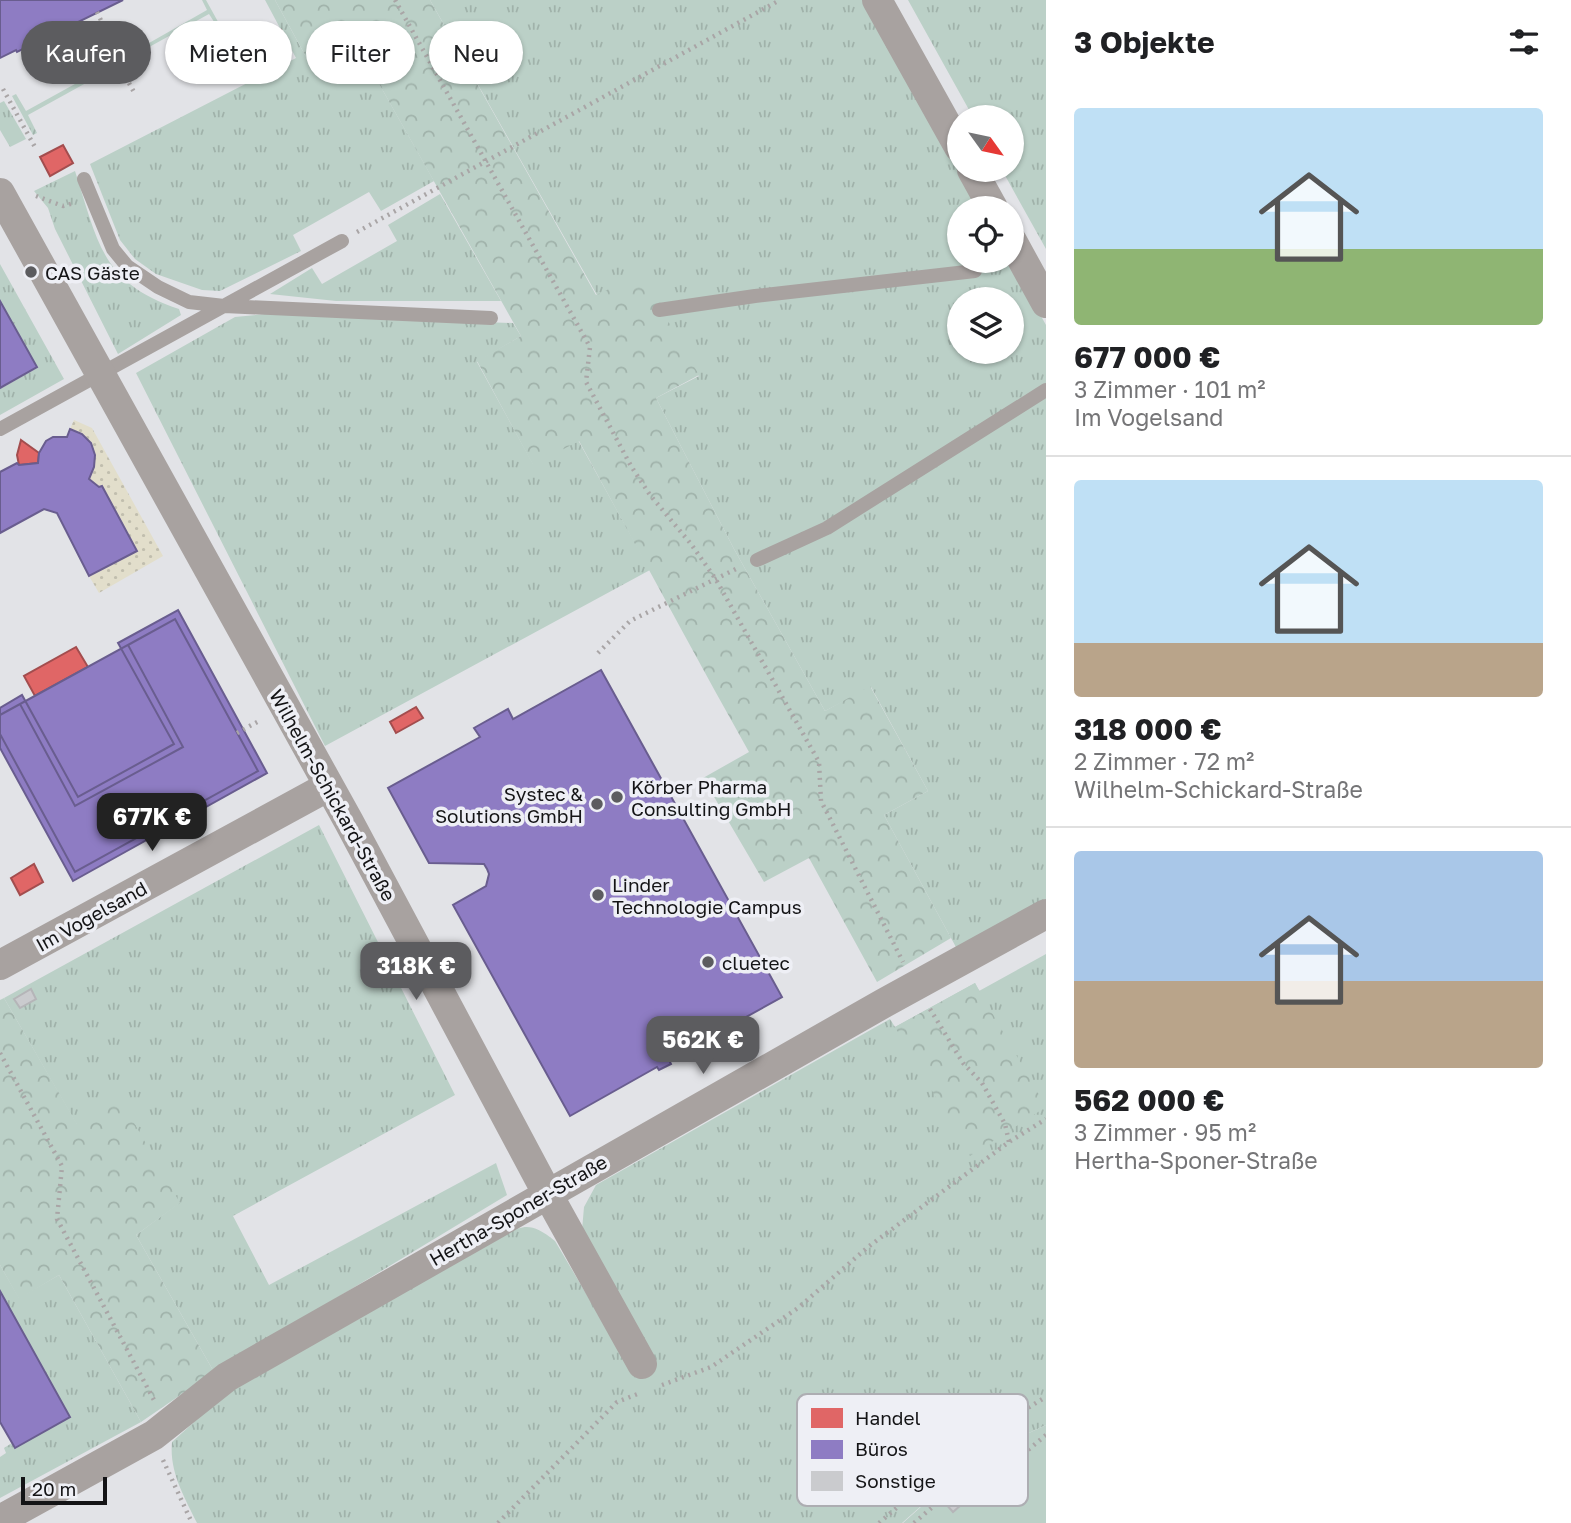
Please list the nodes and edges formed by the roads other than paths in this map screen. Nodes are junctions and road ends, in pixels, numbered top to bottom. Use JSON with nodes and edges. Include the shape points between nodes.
{"nodes":[{"id":1,"x":877,"y":0,"type":"edge"},
{"id":2,"x":947,"y":125,"type":"edge"},
{"id":3,"x":84,"y":178,"type":"dead end"},
{"id":4,"x":3,"y":199,"type":"edge"},
{"id":5,"x":342,"y":241,"type":"road end"},
{"id":6,"x":1024,"y":263,"type":"edge"},
{"id":7,"x":957,"y":273,"type":"edge"},
{"id":8,"x":1046,"y":303,"type":"edge"},
{"id":9,"x":224,"y":306,"type":"junction"},
{"id":10,"x":659,"y":310,"type":"dead end"},
{"id":11,"x":491,"y":318,"type":"dead end"},
{"id":12,"x":100,"y":375,"type":"junction"},
{"id":13,"x":1046,"y":390,"type":"edge"},
{"id":14,"x":0,"y":429,"type":"edge"},
{"id":15,"x":757,"y":559,"type":"dead end"},
{"id":16,"x":329,"y":786,"type":"junction"},
{"id":17,"x":1046,"y":914,"type":"edge"},
{"id":18,"x":0,"y":965,"type":"edge"},
{"id":19,"x":547,"y":1193,"type":"junction"},
{"id":20,"x":642,"y":1364,"type":"dead end"},
{"id":21,"x":0,"y":1520,"type":"edge"}],
"edges":[{"from":1,"to":2,"type":"street"},
{"from":3,"to":9,"type":"lane","via":[[113,249],[127,266],[189,302]]},
{"from":4,"to":12,"type":"street","name":"Wilhelm-Schickard-Straße"},
{"from":5,"to":9,"type":"lane"},
{"from":6,"to":8,"type":"street"},
{"from":7,"to":10,"type":"lane"},
{"from":9,"to":11,"type":"lane"},
{"from":9,"to":12,"type":"lane"},
{"from":12,"to":14,"type":"lane"},
{"from":12,"to":16,"type":"street","name":"Wilhelm-Schickard-Straße"},
{"from":13,"to":15,"type":"lane","via":[[827,528]]},
{"from":16,"to":18,"type":"street","name":"Im Vogelsand"},
{"from":16,"to":19,"type":"street","name":"Wilhelm-Schickard-Straße"},
{"from":17,"to":19,"type":"street","name":"Hertha-Sponer-Straße"},
{"from":19,"to":20,"type":"street","name":"Wilhelm-Schickard-Straße"},
{"from":19,"to":21,"type":"street","name":"Hertha-Sponer-Straße","via":[[227,1377],[161,1430]]}]}
